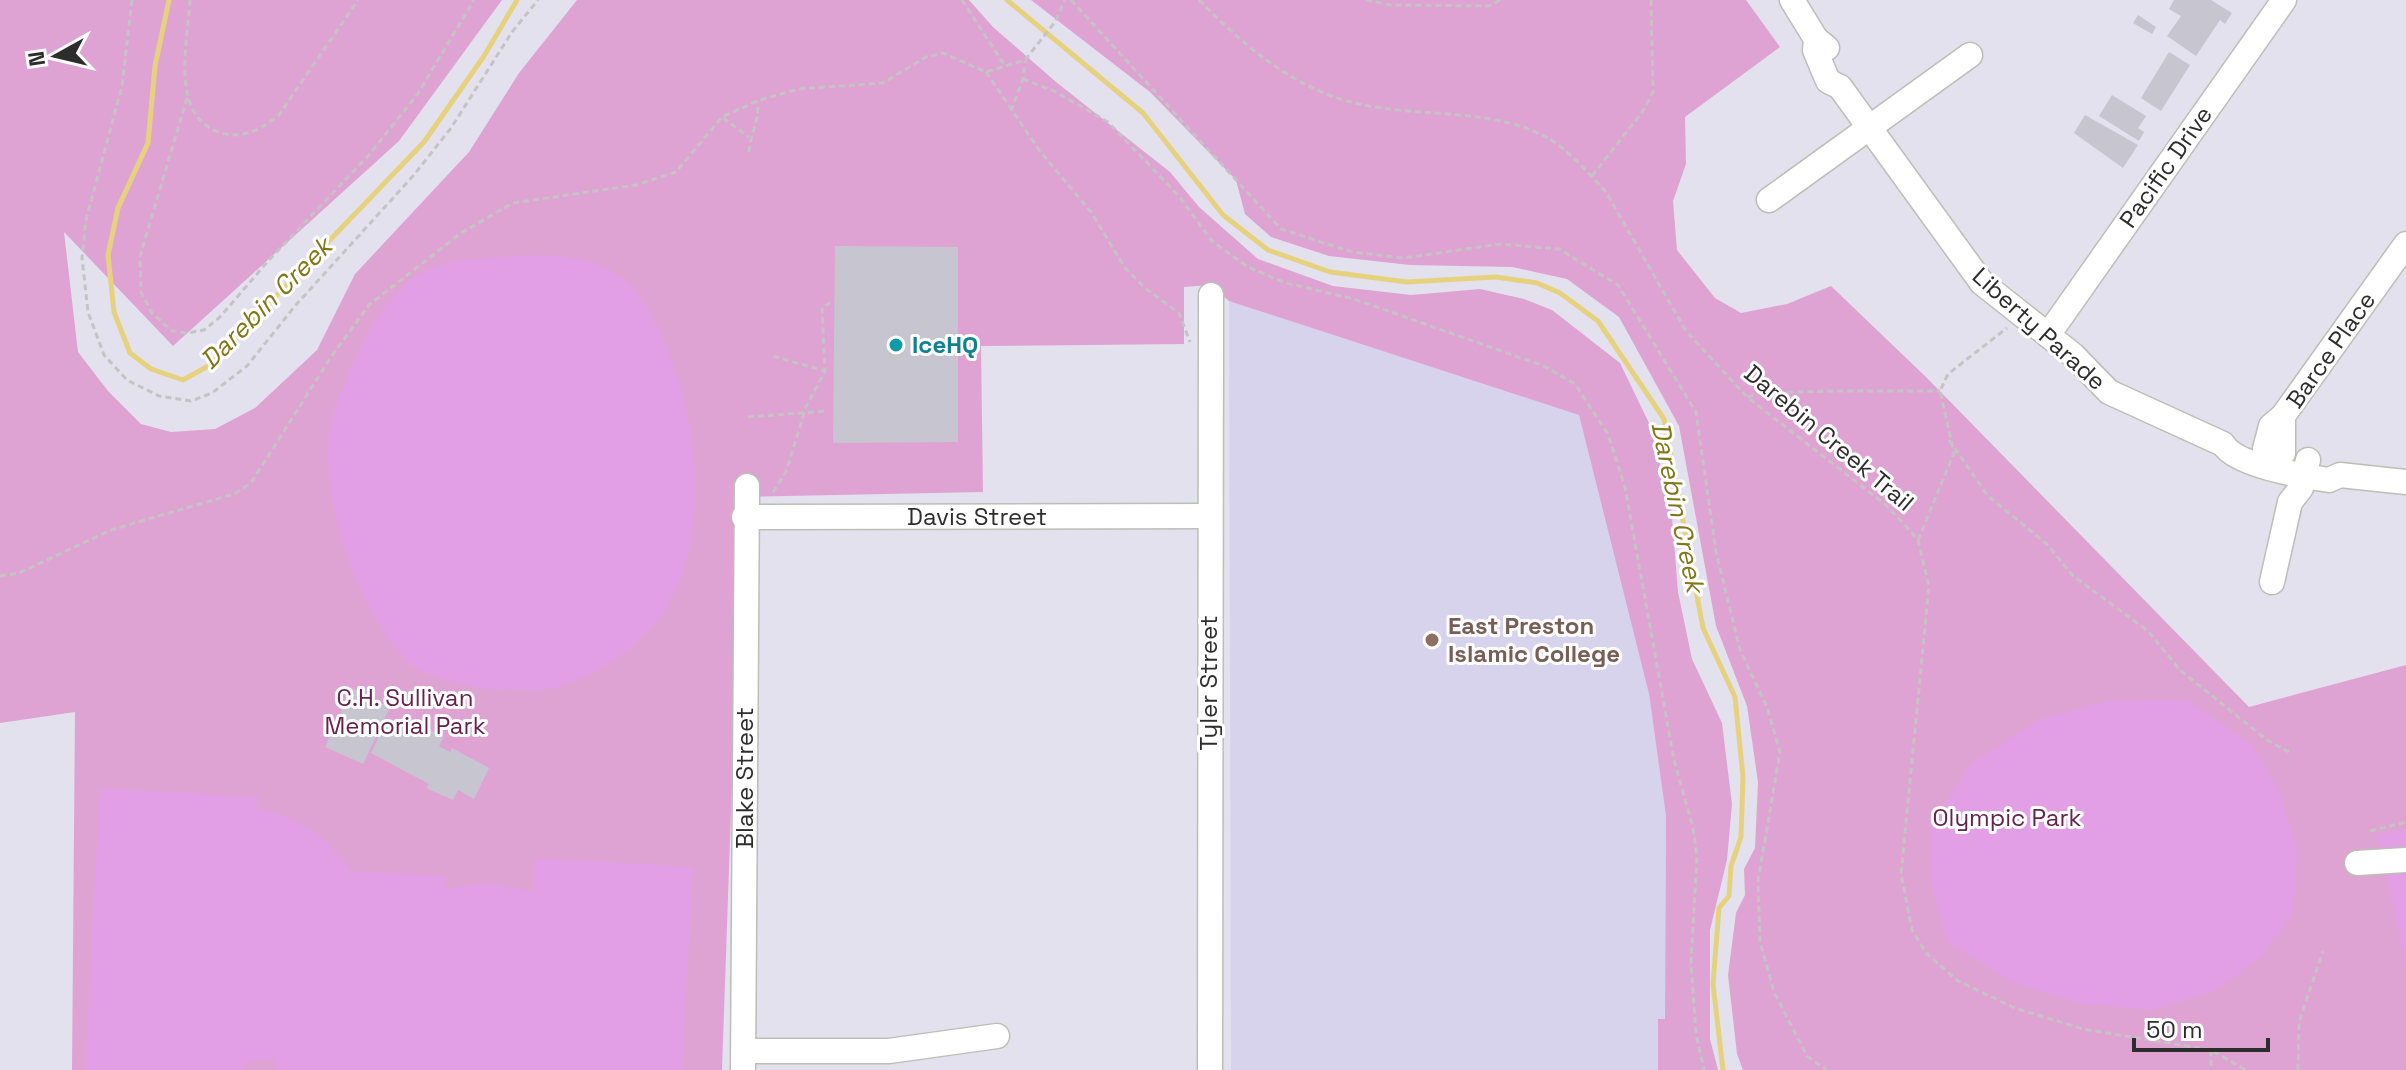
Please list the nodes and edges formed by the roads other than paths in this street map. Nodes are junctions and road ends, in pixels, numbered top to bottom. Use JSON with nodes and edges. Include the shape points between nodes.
{"nodes":[{"id":1,"x":1792,"y":0,"type":"edge"},
{"id":2,"x":2284,"y":0,"type":"edge"},
{"id":3,"x":1970,"y":55,"type":"dead end"},
{"id":4,"x":1870,"y":127,"type":"junction"},
{"id":5,"x":1769,"y":200,"type":"dead end"},
{"id":6,"x":2406,"y":244,"type":"edge"},
{"id":7,"x":1211,"y":295,"type":"dead end"},
{"id":8,"x":2048,"y":335,"type":"junction"},
{"id":9,"x":2289,"y":461,"type":"junction"},
{"id":10,"x":2406,"y":482,"type":"edge"},
{"id":11,"x":747,"y":486,"type":"dead end"},
{"id":12,"x":1209,"y":516,"type":"junction"},
{"id":13,"x":744,"y":517,"type":"junction"},
{"id":14,"x":2272,"y":582,"type":"dead end"},
{"id":15,"x":2406,"y":860,"type":"edge"},
{"id":16,"x":2357,"y":863,"type":"dead end"},
{"id":17,"x":997,"y":1036,"type":"dead end"},
{"id":18,"x":744,"y":1061,"type":"edge"},
{"id":19,"x":1210,"y":1070,"type":"edge"}],
"edges":[{"from":1,"to":4,"type":"street","name":"Liberty Parade","via":[[1816,39],[1828,81],[1840,87]]},
{"from":2,"to":8,"type":"street","name":"Pacific Drive"},
{"from":3,"to":4,"type":"street"},
{"from":4,"to":5,"type":"street"},
{"from":4,"to":8,"type":"street","name":"Liberty Parade","via":[[1972,274]]},
{"from":6,"to":9,"type":"street","name":"Barce Place","via":[[2271,426]]},
{"from":7,"to":12,"type":"street","name":"Tyler Street"},
{"from":8,"to":9,"type":"street","name":"Liberty Parade","via":[[2120,399],[2223,444],[2235,456]]},
{"from":9,"to":10,"type":"street","name":"Liberty Parade","via":[[2329,480],[2340,475]]},
{"from":9,"to":14,"type":"street","via":[[2290,502]]},
{"from":11,"to":13,"type":"street","name":"Blake Street"},
{"from":12,"to":13,"type":"street","name":"Davis Street"},
{"from":12,"to":19,"type":"street","name":"Tyler Street"},
{"from":13,"to":18,"type":"street","name":"Blake Street"},
{"from":15,"to":16,"type":"street"},
{"from":17,"to":18,"type":"street","via":[[889,1051]]}]}
